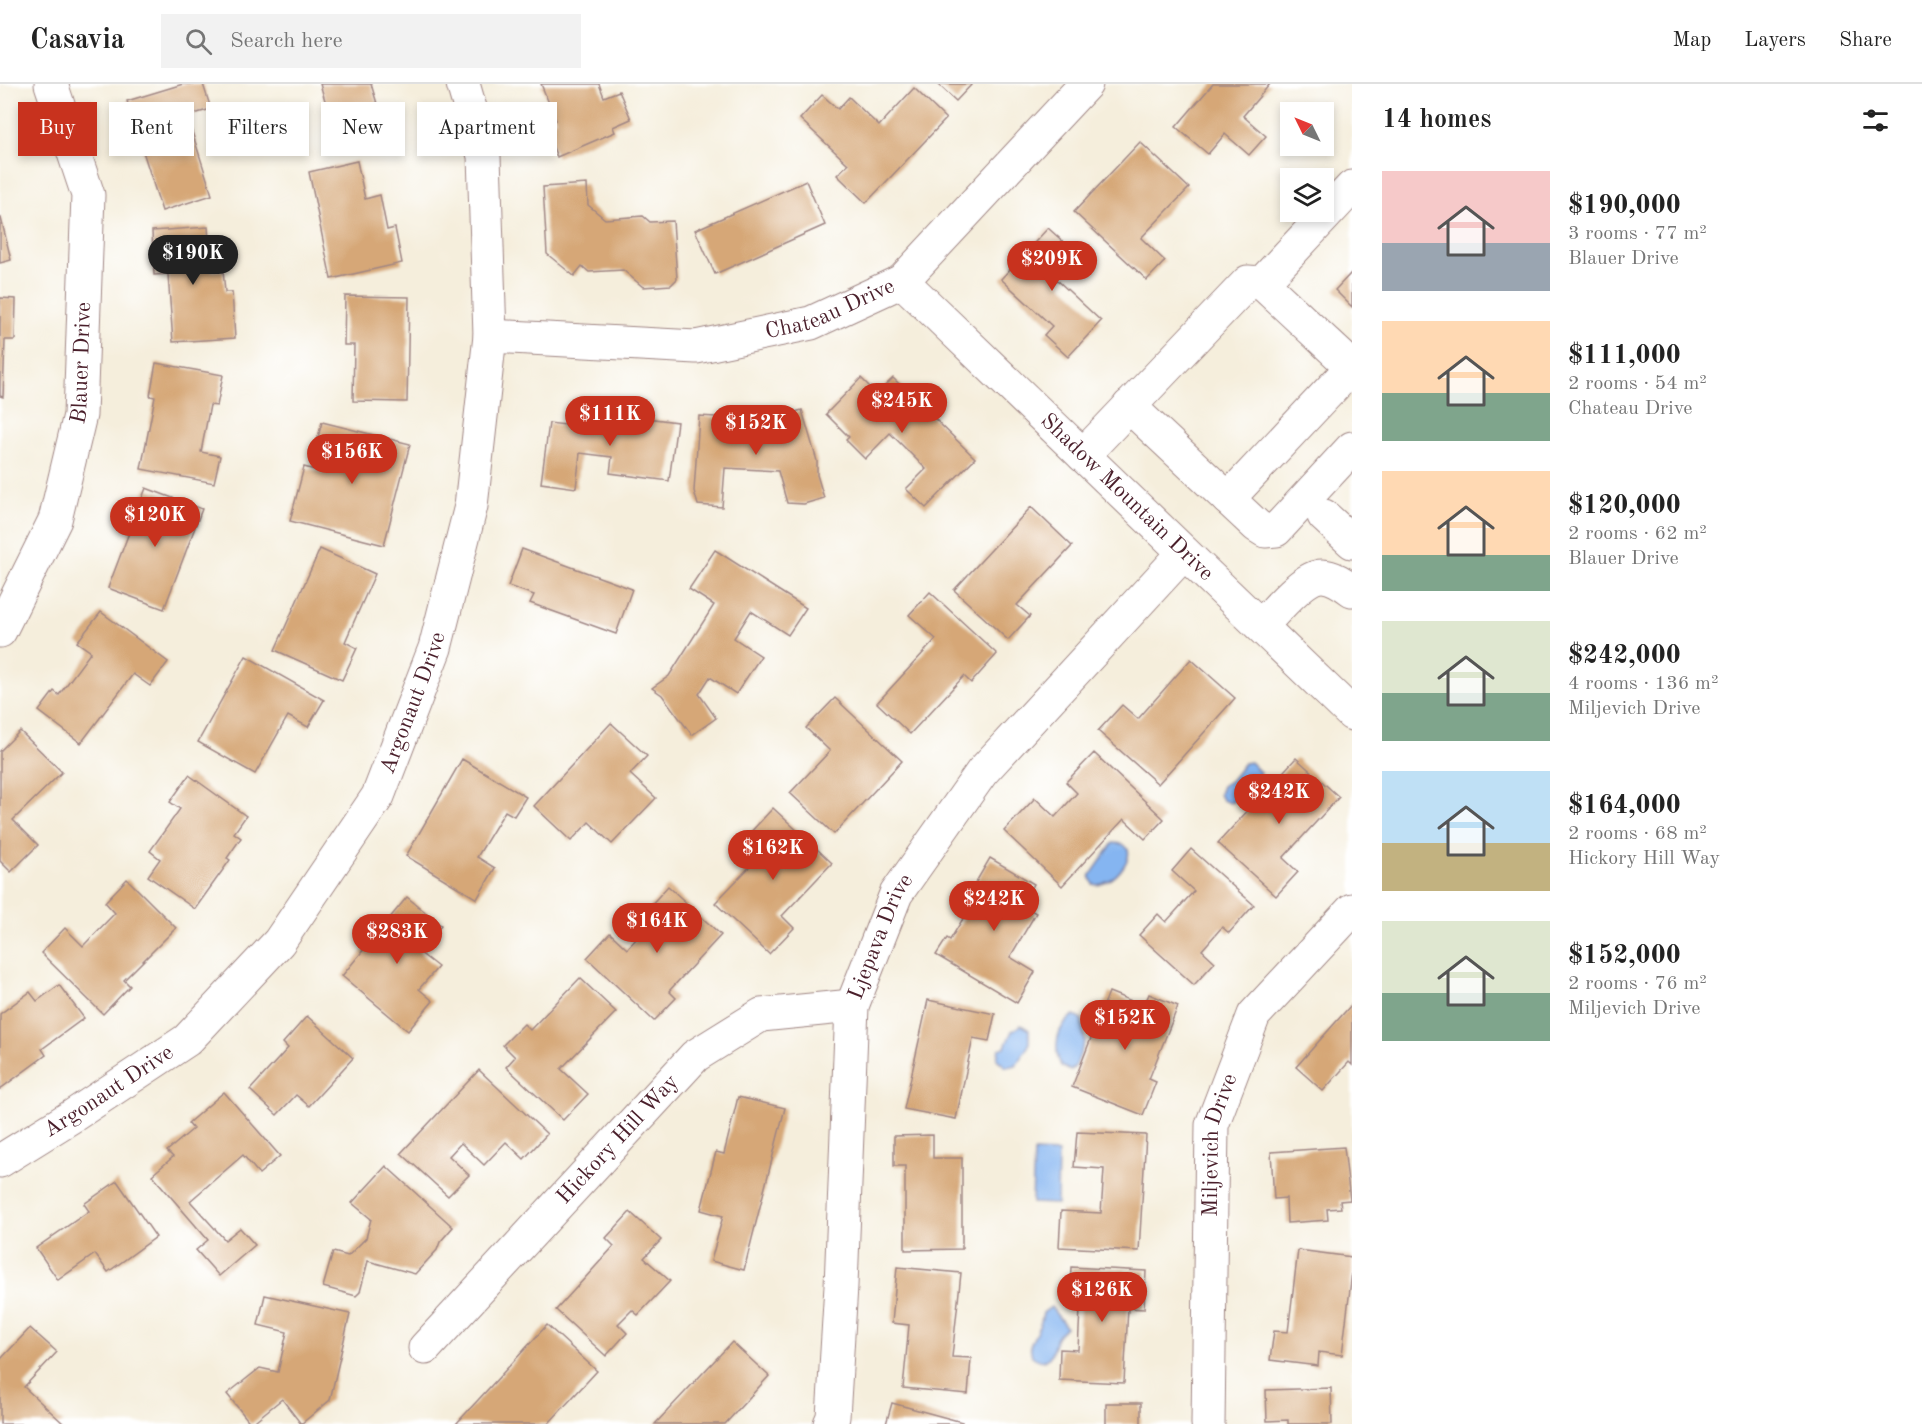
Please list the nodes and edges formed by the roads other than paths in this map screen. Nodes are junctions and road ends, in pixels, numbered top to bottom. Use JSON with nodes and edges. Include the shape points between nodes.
{"nodes":[{"id":1,"x":51,"y":84,"type":"edge"},
{"id":2,"x":464,"y":84,"type":"edge"},
{"id":3,"x":1086,"y":84,"type":"edge"},
{"id":4,"x":1352,"y":187,"type":"edge"},
{"id":5,"x":902,"y":281,"type":"junction"},
{"id":6,"x":1262,"y":283,"type":"junction"},
{"id":7,"x":490,"y":336,"type":"junction"},
{"id":8,"x":1352,"y":367,"type":"edge"},
{"id":9,"x":1129,"y":406,"type":"junction"},
{"id":10,"x":1352,"y":448,"type":"edge"},
{"id":11,"x":1083,"y":455,"type":"junction"},
{"id":12,"x":1228,"y":499,"type":"junction"},
{"id":13,"x":1324,"y":516,"type":"dead end"},
{"id":14,"x":1352,"y":542,"type":"edge"},
{"id":15,"x":1184,"y":553,"type":"junction"},
{"id":16,"x":1352,"y":590,"type":"edge"},
{"id":17,"x":1261,"y":626,"type":"junction"},
{"id":18,"x":0,"y":632,"type":"edge"},
{"id":19,"x":1352,"y":714,"type":"edge"},
{"id":20,"x":1352,"y":910,"type":"edge"},
{"id":21,"x":852,"y":1006,"type":"junction"},
{"id":22,"x":0,"y":1161,"type":"edge"},
{"id":23,"x":425,"y":1348,"type":"dead end"},
{"id":24,"x":830,"y":1424,"type":"edge"},
{"id":25,"x":1208,"y":1424,"type":"edge"}],
"edges":[{"from":1,"to":18,"type":"street","name":"Blauer Drive","via":[[88,195],[80,415],[55,520]]},
{"from":2,"to":7,"type":"street","name":"Argonaut Drive","via":[[484,156]]},
{"from":3,"to":5,"type":"street","name":"Chateau Drive"},
{"from":4,"to":6,"type":"street"},
{"from":5,"to":7,"type":"street","name":"Chateau Drive","via":[[811,323],[696,347]]},
{"from":5,"to":11,"type":"street","name":"Shadow Mountain Drive"},
{"from":6,"to":8,"type":"street"},
{"from":6,"to":9,"type":"street","via":[[1248,282]]},
{"from":7,"to":22,"type":"street","name":"Argonaut Drive","via":[[471,506],[435,648],[378,796],[279,942],[187,1040]]},
{"from":8,"to":12,"type":"street"},
{"from":9,"to":11,"type":"street"},
{"from":9,"to":12,"type":"street"},
{"from":10,"to":12,"type":"street","via":[[1275,530],[1265,531],[1257,526]]},
{"from":11,"to":15,"type":"street","name":"Shadow Mountain Drive"},
{"from":13,"to":14,"type":"street"},
{"from":15,"to":17,"type":"street","name":"Shadow Mountain Drive"},
{"from":15,"to":21,"type":"street","name":"Ljepava Drive","via":[[982,772],[896,894]]},
{"from":16,"to":17,"type":"street","via":[[1322,576],[1303,584]]},
{"from":17,"to":19,"type":"street","name":"Shadow Mountain Drive"},
{"from":20,"to":25,"type":"street","name":"Miljevich Drive","via":[[1254,1016],[1212,1125]]},
{"from":21,"to":23,"type":"street","name":"Hickory Hill Way","via":[[761,1015],[695,1056]]},
{"from":21,"to":24,"type":"street","name":"Ljepava Drive","via":[[840,1298]]}]}
